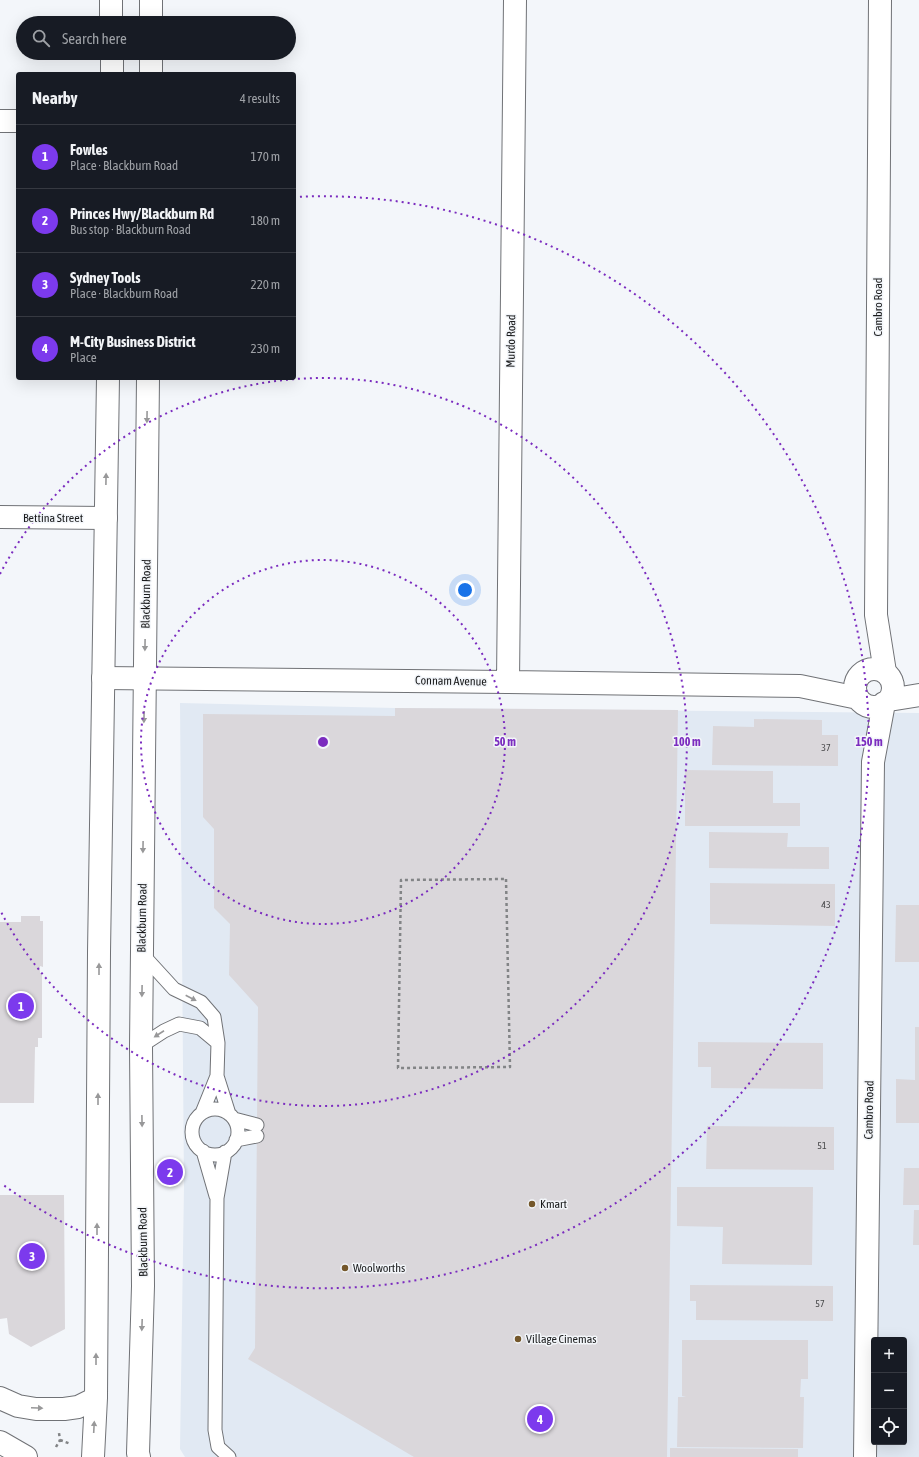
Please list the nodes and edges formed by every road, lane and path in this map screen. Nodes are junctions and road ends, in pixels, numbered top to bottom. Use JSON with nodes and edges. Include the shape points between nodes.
{"nodes":[{"id":1,"x":111,"y":0,"type":"edge"},
{"id":2,"x":152,"y":0,"type":"edge"},
{"id":3,"x":515,"y":0,"type":"edge"},
{"id":4,"x":880,"y":0,"type":"edge"},
{"id":5,"x":111,"y":16,"type":"edge"},
{"id":6,"x":151,"y":16,"type":"edge"},
{"id":7,"x":112,"y":60,"type":"edge"},
{"id":8,"x":151,"y":60,"type":"edge"},
{"id":9,"x":112,"y":72,"type":"edge"},
{"id":10,"x":151,"y":72,"type":"edge"},
{"id":11,"x":0,"y":121,"type":"edge"},
{"id":12,"x":16,"y":121,"type":"edge"},
{"id":13,"x":108,"y":380,"type":"edge"},
{"id":14,"x":148,"y":380,"type":"edge"},
{"id":15,"x":0,"y":518,"type":"edge"},
{"id":16,"x":106,"y":518,"type":"junction"},
{"id":17,"x":875,"y":674,"type":"junction"},
{"id":18,"x":103,"y":678,"type":"junction"},
{"id":19,"x":145,"y":678,"type":"junction"},
{"id":20,"x":508,"y":682,"type":"junction"},
{"id":21,"x":919,"y":683,"type":"edge"},
{"id":22,"x":800,"y":686,"type":"junction"},
{"id":23,"x":919,"y":695,"type":"edge"},
{"id":24,"x":860,"y":700,"type":"junction"},
{"id":25,"x":887,"y":702,"type":"junction"},
{"id":26,"x":873,"y":762,"type":"junction"},
{"id":27,"x":401,"y":880,"type":"joint"},
{"id":28,"x":142,"y":954,"type":"junction"},
{"id":29,"x":218,"y":1043,"type":"junction"},
{"id":30,"x":141,"y":1046,"type":"junction"},
{"id":31,"x":217,"y":1076,"type":"junction"},
{"id":32,"x":202,"y":1112,"type":"junction"},
{"id":33,"x":231,"y":1116,"type":"junction"},
{"id":34,"x":236,"y":1140,"type":"junction"},
{"id":35,"x":203,"y":1151,"type":"junction"},
{"id":36,"x":225,"y":1152,"type":"junction"},
{"id":37,"x":217,"y":1198,"type":"junction"},
{"id":38,"x":0,"y":1398,"type":"edge"},
{"id":39,"x":96,"y":1398,"type":"junction"},
{"id":40,"x":58,"y":1428,"type":"dead end"},
{"id":41,"x":60,"y":1440,"type":"junction"},
{"id":42,"x":0,"y":1442,"type":"edge"},
{"id":43,"x":72,"y":1444,"type":"dead end"},
{"id":44,"x":56,"y":1447,"type":"dead end"},
{"id":45,"x":138,"y":1456,"type":"edge"},
{"id":46,"x":26,"y":1457,"type":"edge"},
{"id":47,"x":93,"y":1457,"type":"edge"},
{"id":48,"x":228,"y":1457,"type":"edge"},
{"id":49,"x":865,"y":1457,"type":"edge"}],
"edges":[{"from":1,"to":5,"type":"main road"},
{"from":2,"to":6,"type":"main road"},
{"from":3,"to":20,"type":"main road","name":"Murdo Road"},
{"from":4,"to":17,"type":"main road","name":"Cambro Road"},
{"from":7,"to":9,"type":"main road"},
{"from":8,"to":10,"type":"main road"},
{"from":11,"to":12,"type":"main road"},
{"from":16,"to":13,"type":"main road","one_way":true},
{"from":14,"to":19,"type":"main road","name":"Blackburn Road","one_way":true},
{"from":15,"to":16,"type":"main road","name":"Bettina Street"},
{"from":16,"to":18,"type":"main road"},
{"from":17,"to":21,"type":"main road","name":"Connam Avenue"},
{"from":17,"to":22,"type":"main road","name":"Connam Avenue"},
{"from":17,"to":24,"type":"main road","via":[[856,686]]},
{"from":17,"to":25,"type":"main road","via":[[892,682],[892,695]]},
{"from":18,"to":19,"type":"main road","name":"Connam Avenue"},
{"from":39,"to":18,"type":"main road","one_way":true},
{"from":19,"to":20,"type":"main road","name":"Connam Avenue"},
{"from":19,"to":28,"type":"main road","name":"Blackburn Road","one_way":true},
{"from":20,"to":22,"type":"main road","name":"Connam Avenue"},
{"from":22,"to":24,"type":"main road","name":"Connam Avenue"},
{"from":23,"to":25,"type":"main road"},
{"from":24,"to":25,"type":"main road","via":[[873,706]]},
{"from":24,"to":26,"type":"main road","name":"Cambro Road"},
{"from":25,"to":26,"type":"main road","name":"Cambro Road"},
{"from":26,"to":49,"type":"main road","name":"Cambro Road"},
{"from":27,"to":27,"type":"path","via":[[398,1068],[510,1067],[506,879]]},
{"from":28,"to":29,"type":"lane","one_way":true,"via":[[174,989],[201,1002],[214,1017]]},
{"from":28,"to":30,"type":"main road","name":"Blackburn Road","one_way":true},
{"from":29,"to":30,"type":"lane","one_way":true,"via":[[200,1028],[179,1024]]},
{"from":29,"to":31,"type":"lane"},
{"from":30,"to":45,"type":"main road","name":"Blackburn Road","one_way":true,"via":[[143,1286]]},
{"from":31,"to":32,"type":"lane"},
{"from":31,"to":33,"type":"lane"},
{"from":32,"to":33,"type":"lane","via":[[223,1110]]},
{"from":32,"to":35,"type":"lane","via":[[196,1118],[192,1131],[193,1139]]},
{"from":33,"to":34,"type":"lane","via":[[237,1126]]},
{"from":33,"to":34,"type":"lane","via":[[257,1130]]},
{"from":34,"to":36,"type":"lane"},
{"from":35,"to":36,"type":"lane","via":[[210,1154]]},
{"from":35,"to":37,"type":"lane"},
{"from":36,"to":37,"type":"lane"},
{"from":37,"to":48,"type":"lane","via":[[215,1430],[218,1447]]},
{"from":38,"to":39,"type":"main road","one_way":true,"via":[[18,1406],[58,1409],[78,1407]]},
{"from":47,"to":39,"type":"main road","one_way":true},
{"from":40,"to":41,"type":"path"},
{"from":41,"to":43,"type":"path"},
{"from":41,"to":44,"type":"path"},
{"from":42,"to":46,"type":"main road"}]}
